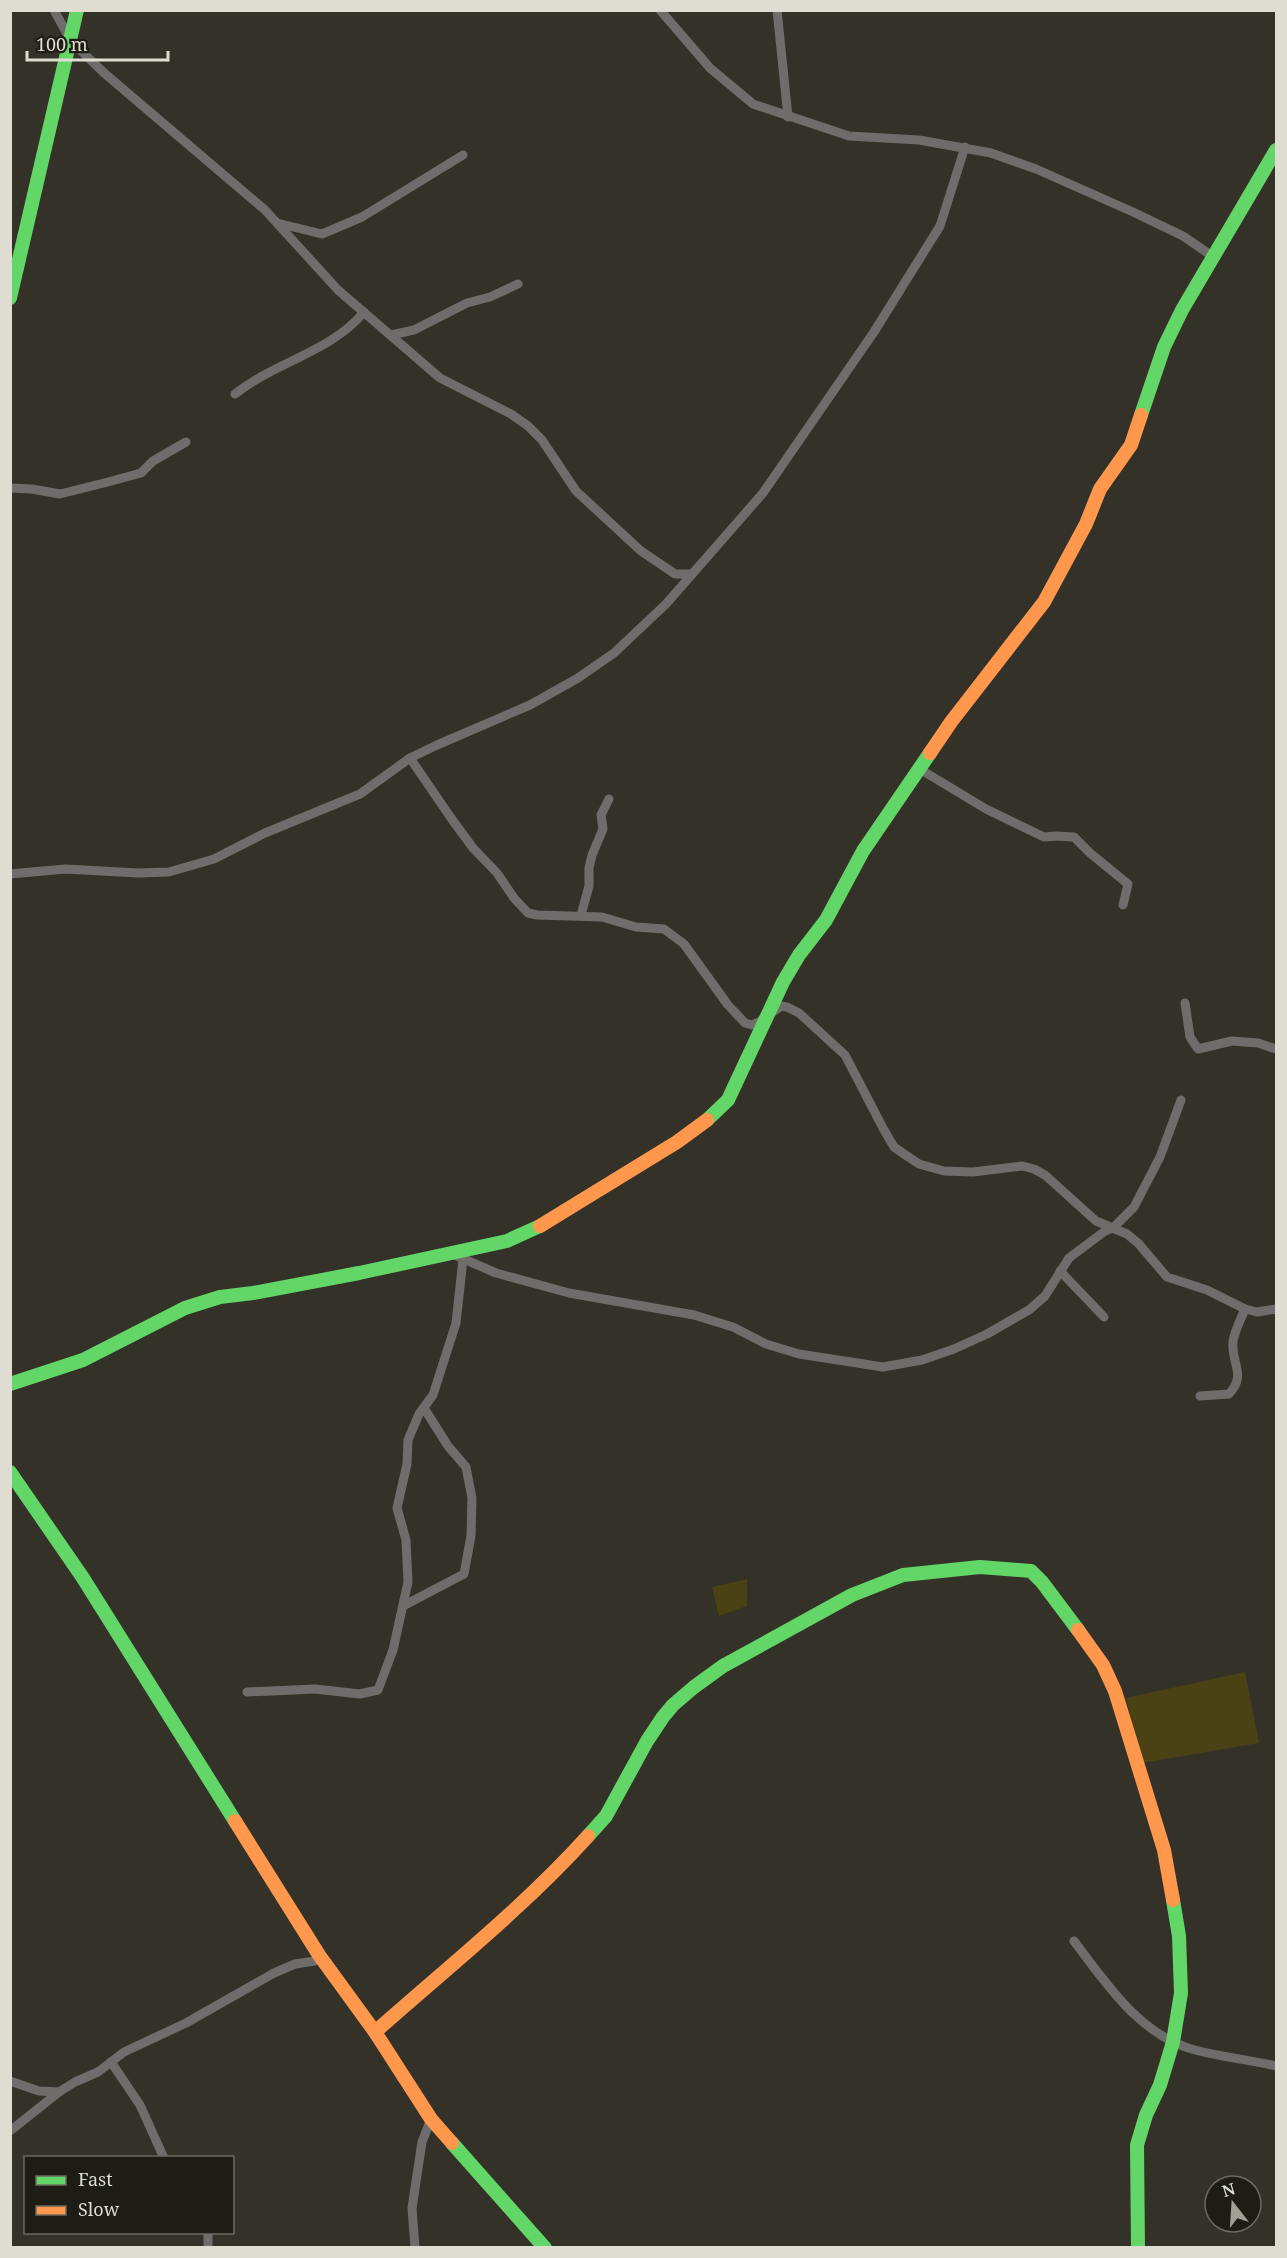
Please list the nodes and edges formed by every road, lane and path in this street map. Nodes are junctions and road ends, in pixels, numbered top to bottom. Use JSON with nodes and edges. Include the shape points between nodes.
{"nodes":[{"id":1,"x":54,"y":10,"type":"edge"},
{"id":2,"x":77,"y":10,"type":"edge"},
{"id":3,"x":660,"y":10,"type":"edge"},
{"id":4,"x":777,"y":10,"type":"edge"},
{"id":5,"x":71,"y":40,"type":"junction"},
{"id":6,"x":788,"y":117,"type":"junction"},
{"id":7,"x":965,"y":147,"type":"junction"},
{"id":8,"x":1276,"y":150,"type":"edge"},
{"id":9,"x":463,"y":155,"type":"dead end"},
{"id":10,"x":277,"y":223,"type":"junction"},
{"id":11,"x":1212,"y":256,"type":"junction"},
{"id":12,"x":518,"y":284,"type":"dead end"},
{"id":13,"x":10,"y":298,"type":"edge"},
{"id":14,"x":364,"y":312,"type":"junction"},
{"id":15,"x":391,"y":335,"type":"junction"},
{"id":16,"x":235,"y":394,"type":"dead end"},
{"id":17,"x":186,"y":442,"type":"dead end"},
{"id":18,"x":10,"y":488,"type":"edge"},
{"id":19,"x":692,"y":574,"type":"junction"},
{"id":20,"x":410,"y":758,"type":"junction"},
{"id":21,"x":918,"y":768,"type":"junction"},
{"id":22,"x":609,"y":799,"type":"dead end"},
{"id":23,"x":10,"y":874,"type":"edge"},
{"id":24,"x":1123,"y":905,"type":"dead end"},
{"id":25,"x":581,"y":915,"type":"junction"},
{"id":26,"x":1185,"y":1003,"type":"dead end"},
{"id":27,"x":765,"y":1019,"type":"junction"},
{"id":28,"x":1276,"y":1049,"type":"edge"},
{"id":29,"x":1181,"y":1100,"type":"dead end"},
{"id":30,"x":1113,"y":1228,"type":"junction"},
{"id":31,"x":447,"y":1252,"type":"junction"},
{"id":32,"x":463,"y":1259,"type":"junction"},
{"id":33,"x":1060,"y":1271,"type":"junction"},
{"id":34,"x":1276,"y":1309,"type":"edge"},
{"id":35,"x":1245,"y":1310,"type":"junction"},
{"id":36,"x":1104,"y":1317,"type":"dead end"},
{"id":37,"x":10,"y":1384,"type":"edge"},
{"id":38,"x":1200,"y":1396,"type":"dead end"},
{"id":39,"x":424,"y":1408,"type":"junction"},
{"id":40,"x":10,"y":1472,"type":"edge"},
{"id":41,"x":403,"y":1606,"type":"junction"},
{"id":42,"x":247,"y":1692,"type":"dead end"},
{"id":43,"x":1074,"y":1941,"type":"dead end"},
{"id":44,"x":319,"y":1955,"type":"junction"},
{"id":45,"x":375,"y":2032,"type":"junction"},
{"id":46,"x":1173,"y":2042,"type":"junction"},
{"id":47,"x":111,"y":2062,"type":"junction"},
{"id":48,"x":1276,"y":2066,"type":"edge"},
{"id":49,"x":10,"y":2081,"type":"edge"},
{"id":50,"x":59,"y":2092,"type":"junction"},
{"id":51,"x":431,"y":2119,"type":"junction"},
{"id":52,"x":10,"y":2131,"type":"edge"},
{"id":53,"x":164,"y":2156,"type":"edge"},
{"id":54,"x":415,"y":2247,"type":"edge"},
{"id":55,"x":545,"y":2247,"type":"edge"},
{"id":56,"x":1138,"y":2247,"type":"edge"}],
"edges":[{"from":1,"to":5,"type":"street"},
{"from":2,"to":5,"type":"street"},
{"from":3,"to":6,"type":"street","via":[[729,85],[753,104]]},
{"from":4,"to":6,"type":"street"},
{"from":5,"to":10,"type":"street"},
{"from":5,"to":13,"type":"street"},
{"from":6,"to":7,"type":"street","via":[[849,136]]},
{"from":7,"to":11,"type":"street","via":[[1045,173],[1183,236]]},
{"from":7,"to":19,"type":"street","via":[[940,226],[874,332],[763,493]]},
{"from":8,"to":11,"type":"street"},
{"from":9,"to":10,"type":"street","via":[[362,217],[321,234]]},
{"from":10,"to":14,"type":"street","via":[[338,290]]},
{"from":11,"to":21,"type":"street","via":[[1164,347],[1131,445],[1100,489],[1044,602]]},
{"from":12,"to":15,"type":"street","via":[[467,303],[414,330]]},
{"from":14,"to":15,"type":"street"},
{"from":14,"to":16,"type":"street","via":[[329,342],[250,382]]},
{"from":15,"to":19,"type":"street","via":[[440,378],[528,426],[576,491],[607,520],[664,569]]},
{"from":17,"to":18,"type":"street","via":[[153,461],[141,473],[108,482],[60,494]]},
{"from":19,"to":20,"type":"street","via":[[633,637],[578,678],[530,705]]},
{"from":20,"to":23,"type":"street","via":[[360,794],[193,866],[169,872],[65,868]]},
{"from":20,"to":25,"type":"street","via":[[473,848],[521,907],[537,915]]},
{"from":21,"to":24,"type":"street","via":[[979,805],[1044,837],[1074,837],[1128,884]]},
{"from":21,"to":27,"type":"street","via":[[863,851],[826,920],[794,964]]},
{"from":22,"to":25,"type":"street","via":[[601,815],[603,829],[592,855]]},
{"from":25,"to":27,"type":"street","via":[[672,933],[745,1023],[752,1025]]},
{"from":26,"to":28,"type":"street","via":[[1190,1037],[1198,1049],[1232,1041]]},
{"from":27,"to":30,"type":"street","via":[[776,1008],[788,1007],[845,1055],[894,1147],[919,1164],[944,1171],[973,1172],[1016,1166],[1034,1169],[1090,1216]]},
{"from":27,"to":31,"type":"street","via":[[728,1100],[697,1128],[563,1215],[530,1232]]},
{"from":29,"to":30,"type":"street","via":[[1160,1157],[1134,1207]]},
{"from":30,"to":33,"type":"street","via":[[1069,1258]]},
{"from":30,"to":35,"type":"street","via":[[1138,1243],[1167,1277],[1207,1290]]},
{"from":31,"to":32,"type":"street"},
{"from":31,"to":37,"type":"street","via":[[359,1273],[220,1297],[185,1308],[83,1360]]},
{"from":32,"to":33,"type":"street","via":[[496,1273],[569,1293],[694,1315],[799,1354],[883,1367],[922,1360],[987,1334],[1029,1310],[1045,1296]]},
{"from":32,"to":39,"type":"street","via":[[456,1323],[433,1395]]},
{"from":33,"to":36,"type":"street"},
{"from":34,"to":35,"type":"street"},
{"from":35,"to":38,"type":"street","via":[[1233,1343],[1237,1385],[1229,1394]]},
{"from":39,"to":41,"type":"street","via":[[408,1440],[397,1508],[406,1540],[408,1582]]},
{"from":39,"to":41,"type":"street","via":[[466,1467],[472,1498],[471,1536],[464,1575]]},
{"from":40,"to":44,"type":"street","via":[[83,1578]]},
{"from":41,"to":42,"type":"street","via":[[378,1690],[360,1694],[315,1689]]},
{"from":43,"to":46,"type":"street","via":[[1118,1999]]},
{"from":44,"to":45,"type":"street"},
{"from":44,"to":47,"type":"street","via":[[315,1961],[274,1973]]},
{"from":45,"to":46,"type":"street","via":[[572,1854],[606,1816],[663,1717],[694,1687],[723,1666],[852,1595],[903,1575],[980,1567],[1030,1572],[1042,1582],[1103,1665],[1115,1691],[1164,1850],[1179,1936],[1181,1994]]},
{"from":45,"to":51,"type":"street"},
{"from":46,"to":48,"type":"street","via":[[1194,2050]]},
{"from":46,"to":56,"type":"street","via":[[1137,2145]]},
{"from":47,"to":50,"type":"street"},
{"from":47,"to":53,"type":"street","via":[[140,2105]]},
{"from":49,"to":50,"type":"street","via":[[39,2091]]},
{"from":50,"to":52,"type":"street"},
{"from":51,"to":54,"type":"street","via":[[422,2142],[412,2208]]},
{"from":51,"to":55,"type":"street"}]}
